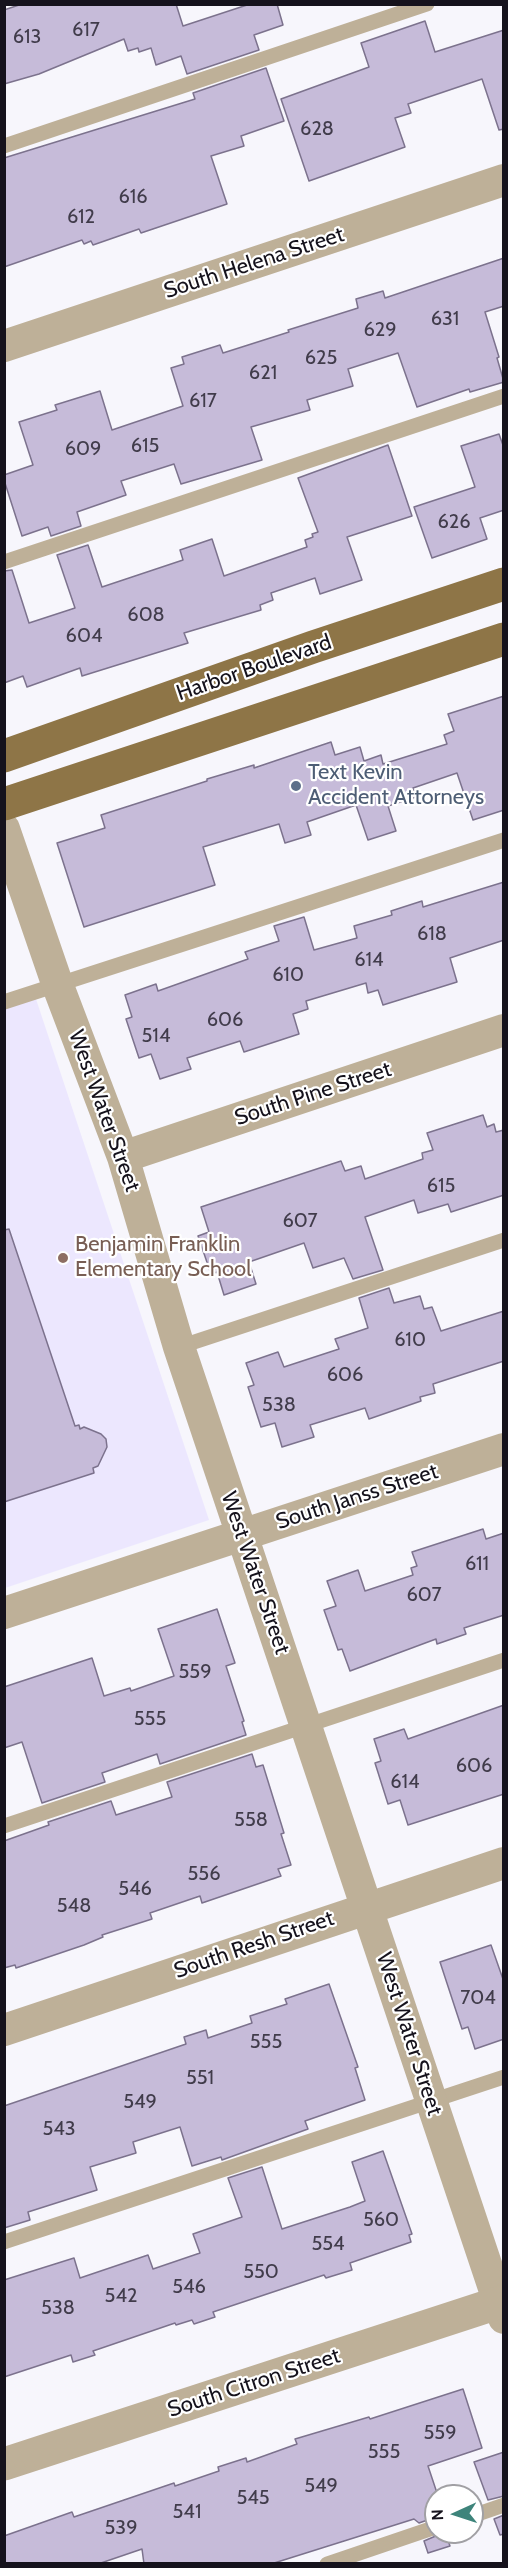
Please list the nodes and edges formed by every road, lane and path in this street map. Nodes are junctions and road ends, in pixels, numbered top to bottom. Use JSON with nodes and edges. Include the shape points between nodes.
{"nodes":[{"id":1,"x":427,"y":4,"type":"edge"},
{"id":2,"x":4,"y":146,"type":"edge"},
{"id":3,"x":504,"y":180,"type":"edge"},
{"id":4,"x":4,"y":345,"type":"edge"},
{"id":5,"x":504,"y":396,"type":"edge"},
{"id":6,"x":4,"y":562,"type":"edge"},
{"id":7,"x":504,"y":584,"type":"edge"},
{"id":8,"x":504,"y":639,"type":"edge"},
{"id":9,"x":4,"y":756,"type":"edge"},
{"id":10,"x":4,"y":804,"type":"edge"},
{"id":11,"x":4,"y":829,"type":"edge"},
{"id":12,"x":504,"y":840,"type":"edge"},
{"id":13,"x":58,"y":986,"type":"junction"},
{"id":14,"x":4,"y":1002,"type":"edge"},
{"id":15,"x":504,"y":1030,"type":"edge"},
{"id":16,"x":123,"y":1157,"type":"junction"},
{"id":17,"x":504,"y":1240,"type":"edge"},
{"id":18,"x":179,"y":1347,"type":"junction"},
{"id":19,"x":504,"y":1449,"type":"edge"},
{"id":20,"x":242,"y":1535,"type":"junction"},
{"id":21,"x":4,"y":1613,"type":"edge"},
{"id":22,"x":504,"y":1660,"type":"edge"},
{"id":23,"x":306,"y":1726,"type":"junction"},
{"id":24,"x":4,"y":1826,"type":"edge"},
{"id":25,"x":504,"y":1863,"type":"edge"},
{"id":26,"x":366,"y":1907,"type":"junction"},
{"id":27,"x":4,"y":2030,"type":"edge"},
{"id":28,"x":504,"y":2077,"type":"edge"},
{"id":29,"x":431,"y":2102,"type":"junction"},
{"id":30,"x":4,"y":2242,"type":"edge"},
{"id":31,"x":502,"y":2307,"type":"edge"},
{"id":32,"x":4,"y":2464,"type":"edge"},
{"id":33,"x":504,"y":2505,"type":"edge"},
{"id":34,"x":484,"y":2512,"type":"edge"},
{"id":35,"x":424,"y":2532,"type":"edge"},
{"id":36,"x":327,"y":2564,"type":"edge"}],
"edges":[{"from":1,"to":2,"type":"lane"},
{"from":3,"to":4,"type":"street","name":"South Helena Street"},
{"from":5,"to":6,"type":"lane"},
{"from":7,"to":9,"type":"main road","name":"Harbor Boulevard"},
{"from":8,"to":10,"type":"main road"},
{"from":11,"to":13,"type":"street","name":"West Water Street"},
{"from":12,"to":13,"type":"lane"},
{"from":13,"to":14,"type":"lane"},
{"from":13,"to":16,"type":"street","name":"West Water Street"},
{"from":15,"to":16,"type":"street","name":"South Pine Street"},
{"from":16,"to":18,"type":"street","name":"West Water Street"},
{"from":17,"to":18,"type":"lane"},
{"from":18,"to":20,"type":"street","name":"West Water Street"},
{"from":19,"to":20,"type":"street","name":"South Janss Street"},
{"from":20,"to":21,"type":"street","name":"South Janss Street"},
{"from":20,"to":23,"type":"street","name":"West Water Street"},
{"from":22,"to":23,"type":"lane"},
{"from":23,"to":24,"type":"lane"},
{"from":23,"to":26,"type":"street","name":"West Water Street"},
{"from":25,"to":26,"type":"street","name":"South Resh Street"},
{"from":26,"to":27,"type":"street","name":"South Resh Street"},
{"from":26,"to":29,"type":"street","name":"West Water Street"},
{"from":28,"to":29,"type":"lane"},
{"from":29,"to":30,"type":"lane"},
{"from":29,"to":31,"type":"street","name":"West Water Street"},
{"from":31,"to":32,"type":"street","name":"South Citron Street"},
{"from":33,"to":34,"type":"lane"},
{"from":35,"to":36,"type":"lane"}]}
